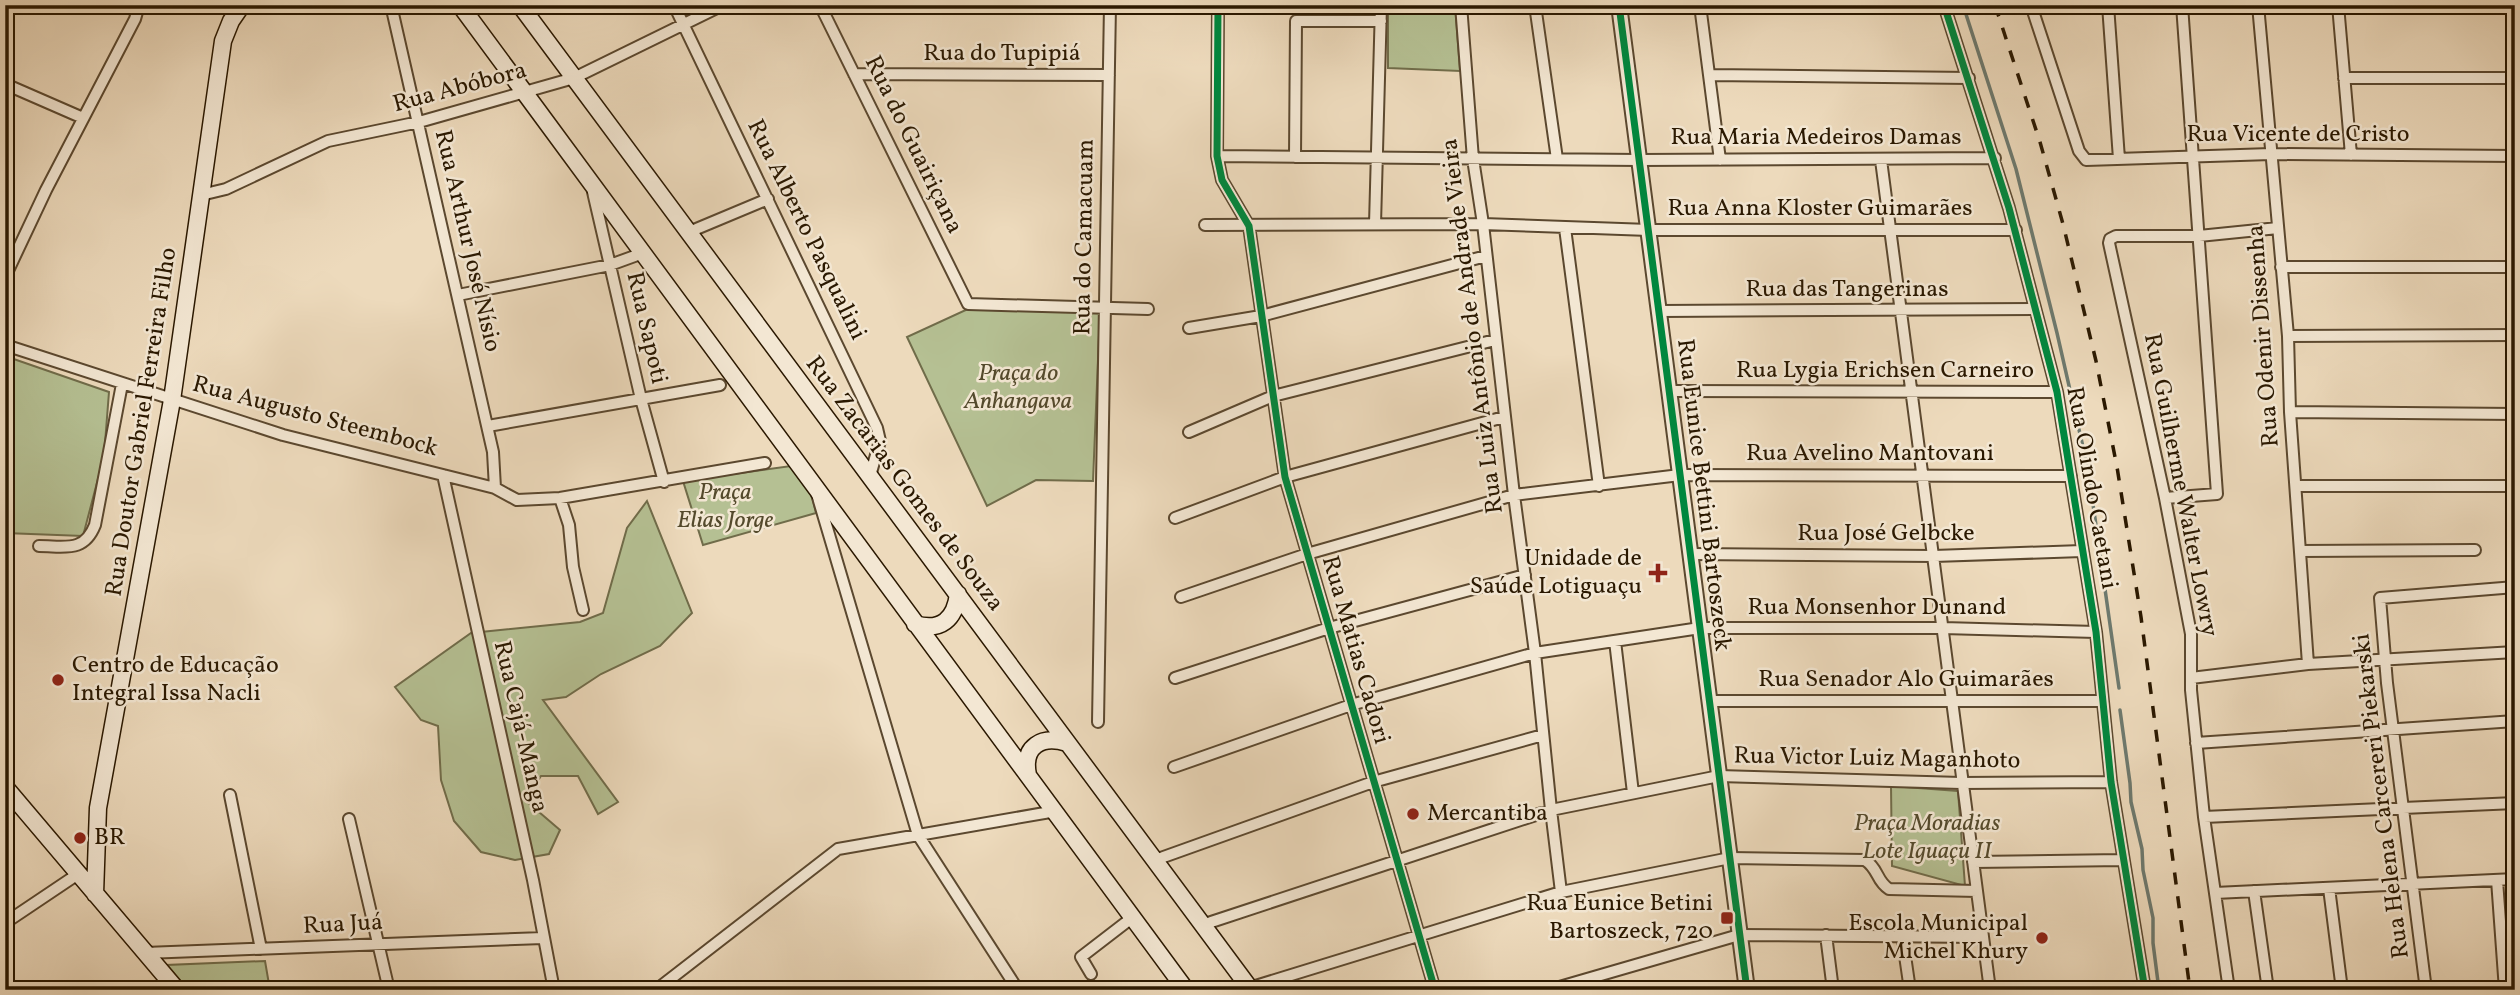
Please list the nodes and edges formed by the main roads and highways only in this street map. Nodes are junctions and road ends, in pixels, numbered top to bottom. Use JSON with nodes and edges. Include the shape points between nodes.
{"nodes":[{"id":1,"x":242,"y":5,"type":"edge"},
{"id":2,"x":460,"y":5,"type":"edge"},
{"id":3,"x":520,"y":5,"type":"edge"},
{"id":4,"x":958,"y":594,"type":"junction"},
{"id":5,"x":915,"y":624,"type":"junction"},
{"id":6,"x":1068,"y":743,"type":"junction"},
{"id":7,"x":1028,"y":775,"type":"junction"},
{"id":8,"x":5,"y":788,"type":"edge"},
{"id":9,"x":97,"y":850,"type":"junction"},
{"id":10,"x":76,"y":872,"type":"junction"},
{"id":11,"x":95,"y":894,"type":"junction"},
{"id":12,"x":125,"y":927,"type":"junction"},
{"id":13,"x":1250,"y":989,"type":"edge"},
{"id":14,"x":177,"y":990,"type":"edge"},
{"id":15,"x":1186,"y":990,"type":"edge"}],
"edges":[{"from":1,"to":9,"type":"main road","name":"Rua Doutor Gabriel Ferreira Filho","via":[[223,41],[173,400],[98,808]]},
{"from":2,"to":5,"type":"main road"},
{"from":3,"to":4,"type":"main road","name":"Rua Zacarias Gomes de Souza"},
{"from":4,"to":5,"type":"main road","via":[[950,618],[940,625],[927,628]]},
{"from":4,"to":6,"type":"main road","name":"Rua Zacarias Gomes de Souza"},
{"from":5,"to":7,"type":"main road"},
{"from":6,"to":7,"type":"main road","via":[[1045,740],[1035,745],[1028,753]]},
{"from":6,"to":13,"type":"main road","name":"Rua Zacarias Gomes de Souza"},
{"from":7,"to":15,"type":"main road"},
{"from":8,"to":10,"type":"main road"},
{"from":9,"to":10,"type":"main road","via":[[86,867]]},
{"from":9,"to":11,"type":"main road","name":"Rua Doutor Gabriel Ferreira Filho"},
{"from":9,"to":12,"type":"main road","name":"Rua Doutor Gabriel Ferreira Filho","via":[[110,899]]},
{"from":10,"to":11,"type":"main road"},
{"from":11,"to":12,"type":"main road"},
{"from":12,"to":14,"type":"main road"}]}
